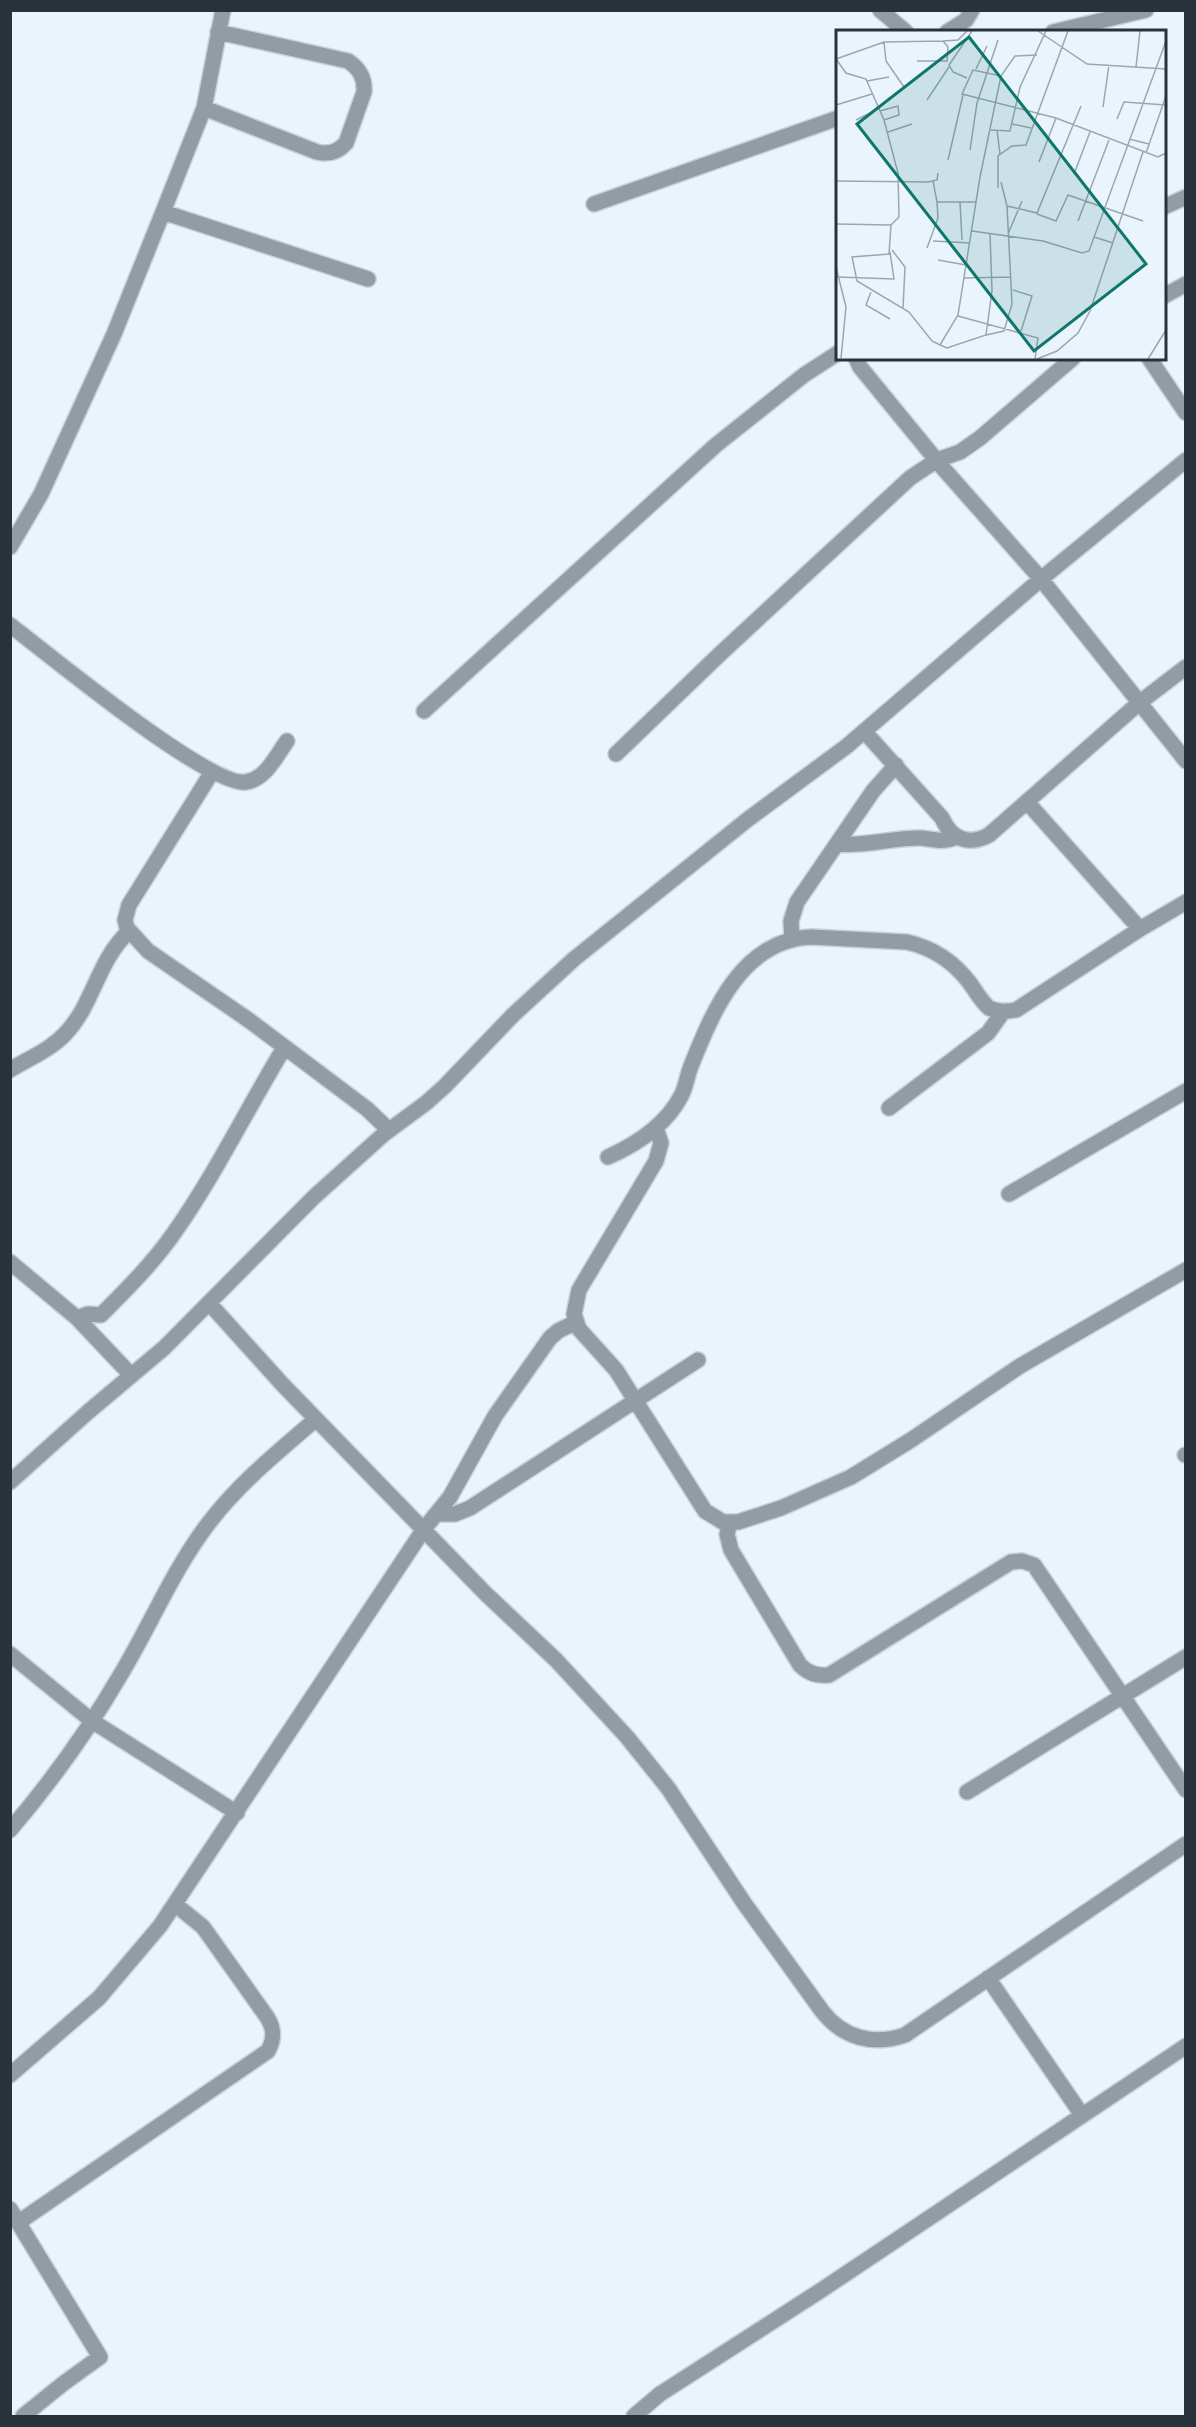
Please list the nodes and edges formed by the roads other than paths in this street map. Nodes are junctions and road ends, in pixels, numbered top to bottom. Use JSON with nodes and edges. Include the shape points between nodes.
{"nodes":[{"id":1,"x":223,"y":10,"type":"edge"},
{"id":2,"x":880,"y":10,"type":"edge"},
{"id":3,"x":972,"y":10,"type":"edge"},
{"id":4,"x":1146,"y":10,"type":"edge"},
{"id":5,"x":904,"y":30,"type":"edge"},
{"id":6,"x":950,"y":30,"type":"edge"},
{"id":7,"x":1061,"y":30,"type":"edge"},
{"id":8,"x":218,"y":32,"type":"junction"},
{"id":9,"x":204,"y":108,"type":"junction"},
{"id":10,"x":836,"y":118,"type":"edge"},
{"id":11,"x":1185,"y":197,"type":"edge"},
{"id":12,"x":594,"y":204,"type":"dead end"},
{"id":13,"x":1166,"y":206,"type":"edge"},
{"id":14,"x":163,"y":212,"type":"junction"},
{"id":15,"x":368,"y":279,"type":"dead end"},
{"id":16,"x":1185,"y":284,"type":"edge"},
{"id":17,"x":1166,"y":295,"type":"edge"},
{"id":18,"x":836,"y":354,"type":"edge"},
{"id":19,"x":857,"y":360,"type":"edge"},
{"id":20,"x":1071,"y":360,"type":"edge"},
{"id":21,"x":1150,"y":360,"type":"edge"},
{"id":22,"x":1185,"y":413,"type":"edge"},
{"id":23,"x":937,"y":460,"type":"junction"},
{"id":24,"x":1185,"y":460,"type":"edge"},
{"id":25,"x":10,"y":547,"type":"edge"},
{"id":26,"x":1041,"y":579,"type":"junction"},
{"id":27,"x":10,"y":625,"type":"edge"},
{"id":28,"x":1185,"y":667,"type":"edge"},
{"id":29,"x":1139,"y":703,"type":"junction"},
{"id":30,"x":424,"y":711,"type":"dead end"},
{"id":31,"x":864,"y":731,"type":"junction"},
{"id":32,"x":287,"y":741,"type":"dead end"},
{"id":33,"x":616,"y":754,"type":"dead end"},
{"id":34,"x":1185,"y":760,"type":"edge"},
{"id":35,"x":897,"y":765,"type":"junction"},
{"id":36,"x":209,"y":771,"type":"junction"},
{"id":37,"x":1027,"y":802,"type":"junction"},
{"id":38,"x":956,"y":837,"type":"junction"},
{"id":39,"x":837,"y":844,"type":"junction"},
{"id":40,"x":1185,"y":902,"type":"edge"},
{"id":41,"x":1140,"y":929,"type":"junction"},
{"id":42,"x":129,"y":931,"type":"junction"},
{"id":43,"x":792,"y":939,"type":"junction"},
{"id":44,"x":1002,"y":1012,"type":"junction"},
{"id":45,"x":284,"y":1048,"type":"junction"},
{"id":46,"x":10,"y":1070,"type":"edge"},
{"id":47,"x":1185,"y":1091,"type":"edge"},
{"id":48,"x":889,"y":1108,"type":"dead end"},
{"id":49,"x":656,"y":1128,"type":"junction"},
{"id":50,"x":389,"y":1130,"type":"junction"},
{"id":51,"x":608,"y":1157,"type":"dead end"},
{"id":52,"x":1009,"y":1194,"type":"dead end"},
{"id":53,"x":10,"y":1262,"type":"edge"},
{"id":54,"x":1185,"y":1270,"type":"edge"},
{"id":55,"x":209,"y":1303,"type":"junction"},
{"id":56,"x":77,"y":1318,"type":"junction"},
{"id":57,"x":576,"y":1322,"type":"junction"},
{"id":58,"x":698,"y":1360,"type":"dead end"},
{"id":59,"x":131,"y":1375,"type":"junction"},
{"id":60,"x":635,"y":1399,"type":"junction"},
{"id":61,"x":316,"y":1419,"type":"junction"},
{"id":62,"x":10,"y":1482,"type":"edge"},
{"id":63,"x":438,"y":1514,"type":"junction"},
{"id":64,"x":730,"y":1523,"type":"junction"},
{"id":65,"x":424,"y":1529,"type":"junction"},
{"id":66,"x":10,"y":1654,"type":"edge"},
{"id":67,"x":1185,"y":1657,"type":"edge"},
{"id":68,"x":1124,"y":1696,"type":"junction"},
{"id":69,"x":92,"y":1721,"type":"junction"},
{"id":70,"x":1185,"y":1790,"type":"edge"},
{"id":71,"x":967,"y":1792,"type":"dead end"},
{"id":72,"x":237,"y":1812,"type":"junction"},
{"id":73,"x":10,"y":1830,"type":"edge"},
{"id":74,"x":1185,"y":1844,"type":"edge"},
{"id":75,"x":176,"y":1905,"type":"junction"},
{"id":76,"x":988,"y":1978,"type":"junction"},
{"id":77,"x":1185,"y":2046,"type":"edge"},
{"id":78,"x":10,"y":2074,"type":"edge"},
{"id":79,"x":1082,"y":2115,"type":"junction"},
{"id":80,"x":10,"y":2209,"type":"edge"},
{"id":81,"x":19,"y":2222,"type":"junction"},
{"id":82,"x":23,"y":2416,"type":"edge"},
{"id":83,"x":634,"y":2416,"type":"edge"}],
"edges":[{"from":1,"to":8,"type":"street"},
{"from":2,"to":5,"type":"street"},
{"from":3,"to":6,"type":"street","via":[[966,20]]},
{"from":4,"to":7,"type":"street"},
{"from":8,"to":9,"type":"street"},
{"from":8,"to":9,"type":"street","via":[[348,61],[360,72],[364,92],[346,143],[330,153],[317,152]]},
{"from":9,"to":14,"type":"street"},
{"from":10,"to":12,"type":"street"},
{"from":11,"to":13,"type":"street"},
{"from":14,"to":15,"type":"street"},
{"from":14,"to":25,"type":"street","via":[[109,345],[41,494]]},
{"from":16,"to":17,"type":"street"},
{"from":18,"to":30,"type":"street","via":[[716,445]]},
{"from":19,"to":23,"type":"street"},
{"from":20,"to":23,"type":"street","via":[[980,438],[960,452]]},
{"from":21,"to":22,"type":"street"},
{"from":23,"to":26,"type":"street"},
{"from":23,"to":33,"type":"street","via":[[910,478]]},
{"from":24,"to":26,"type":"street"},
{"from":26,"to":29,"type":"street"},
{"from":26,"to":31,"type":"street"},
{"from":27,"to":36,"type":"street"},
{"from":28,"to":29,"type":"street"},
{"from":29,"to":34,"type":"street"},
{"from":29,"to":37,"type":"street"},
{"from":31,"to":35,"type":"street"},
{"from":31,"to":50,"type":"street","via":[[574,959],[445,1086]]},
{"from":32,"to":36,"type":"street","via":[[267,771],[254,780],[239,783]]},
{"from":35,"to":38,"type":"street"},
{"from":35,"to":39,"type":"street","via":[[873,791]]},
{"from":36,"to":42,"type":"street","via":[[129,905],[125,920]]},
{"from":37,"to":38,"type":"street","via":[[981,840]]},
{"from":37,"to":41,"type":"street"},
{"from":38,"to":39,"type":"street"},
{"from":39,"to":43,"type":"street","via":[[797,902],[791,921]]},
{"from":40,"to":41,"type":"street"},
{"from":41,"to":44,"type":"street","via":[[1016,1010]]},
{"from":42,"to":45,"type":"street","via":[[148,951]]},
{"from":42,"to":46,"type":"street","via":[[110,952],[83,1009],[66,1033]]},
{"from":43,"to":44,"type":"street","via":[[907,942],[930,949],[952,963],[983,1003]]},
{"from":43,"to":49,"type":"street","via":[[773,945],[742,970],[712,1020],[681,1096]]},
{"from":44,"to":48,"type":"street","via":[[988,1033]]},
{"from":45,"to":50,"type":"street","via":[[367,1109]]},
{"from":45,"to":56,"type":"street","via":[[176,1231],[147,1268],[101,1314]]},
{"from":47,"to":52,"type":"street"},
{"from":49,"to":51,"type":"street"},
{"from":49,"to":57,"type":"street","via":[[661,1143],[656,1161],[579,1290],[574,1305]]},
{"from":50,"to":55,"type":"street","via":[[306,1205]]},
{"from":53,"to":56,"type":"street"},
{"from":54,"to":64,"type":"street","via":[[1020,1366],[851,1477],[781,1508]]},
{"from":55,"to":59,"type":"street"},
{"from":55,"to":61,"type":"street"},
{"from":56,"to":59,"type":"street"},
{"from":57,"to":60,"type":"street"},
{"from":57,"to":63,"type":"street","via":[[550,1338],[495,1416]]},
{"from":58,"to":60,"type":"street"},
{"from":59,"to":62,"type":"street"},
{"from":60,"to":63,"type":"street","via":[[463,1512]]},
{"from":60,"to":64,"type":"street","via":[[705,1511],[716,1520]]},
{"from":61,"to":65,"type":"street"},
{"from":61,"to":69,"type":"street","via":[[242,1484],[208,1523],[173,1576]]},
{"from":63,"to":65,"type":"street"},
{"from":64,"to":68,"type":"street","via":[[727,1534],[731,1550],[800,1665],[812,1674],[829,1676],[1011,1562],[1022,1561],[1039,1570]]},
{"from":65,"to":72,"type":"street"},
{"from":65,"to":76,"type":"street","via":[[627,1737],[668,1788],[744,1903],[836,2026],[863,2039],[894,2039]]},
{"from":66,"to":69,"type":"street"},
{"from":67,"to":68,"type":"street"},
{"from":68,"to":70,"type":"street"},
{"from":68,"to":71,"type":"street"},
{"from":69,"to":72,"type":"street"},
{"from":69,"to":73,"type":"street","via":[[52,1780]]},
{"from":72,"to":75,"type":"street"},
{"from":74,"to":76,"type":"street"},
{"from":75,"to":78,"type":"street","via":[[99,1998]]},
{"from":75,"to":81,"type":"street","via":[[203,1927],[267,2017],[273,2030],[272,2044]]},
{"from":76,"to":79,"type":"street"},
{"from":77,"to":79,"type":"street"},
{"from":79,"to":83,"type":"street","via":[[660,2394]]},
{"from":80,"to":81,"type":"street"},
{"from":81,"to":82,"type":"street","via":[[100,2357]]}]}
